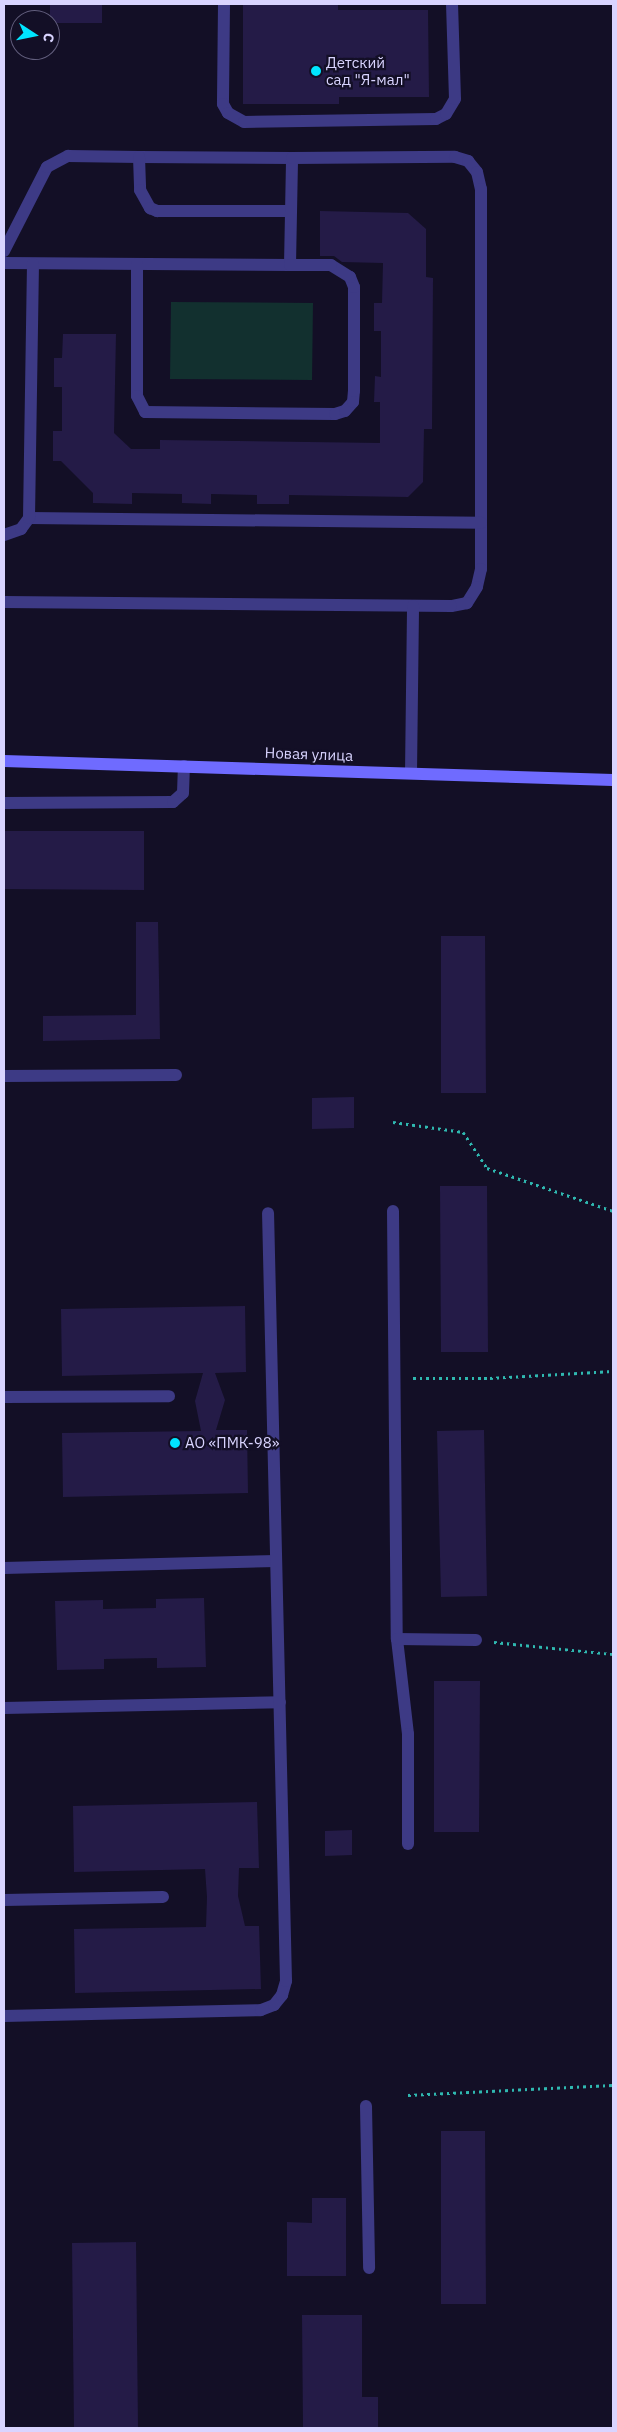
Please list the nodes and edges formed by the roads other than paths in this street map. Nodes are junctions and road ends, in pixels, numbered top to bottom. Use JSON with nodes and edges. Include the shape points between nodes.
{"nodes":[{"id":1,"x":224,"y":4,"type":"edge"},
{"id":2,"x":452,"y":4,"type":"edge"},
{"id":3,"x":139,"y":157,"type":"junction"},
{"id":4,"x":292,"y":158,"type":"junction"},
{"id":5,"x":290,"y":211,"type":"junction"},
{"id":6,"x":4,"y":251,"type":"edge"},
{"id":7,"x":4,"y":263,"type":"edge"},
{"id":8,"x":33,"y":264,"type":"junction"},
{"id":9,"x":138,"y":264,"type":"junction"},
{"id":10,"x":290,"y":264,"type":"junction"},
{"id":11,"x":29,"y":518,"type":"junction"},
{"id":12,"x":481,"y":523,"type":"junction"},
{"id":13,"x":4,"y":536,"type":"edge"},
{"id":14,"x":4,"y":602,"type":"edge"},
{"id":15,"x":413,"y":606,"type":"junction"},
{"id":16,"x":4,"y":761,"type":"edge"},
{"id":17,"x":184,"y":766,"type":"junction"},
{"id":18,"x":411,"y":773,"type":"junction"},
{"id":19,"x":613,"y":780,"type":"edge"},
{"id":20,"x":4,"y":803,"type":"edge"},
{"id":21,"x":176,"y":1075,"type":"dead end"},
{"id":22,"x":4,"y":1076,"type":"edge"},
{"id":23,"x":393,"y":1211,"type":"dead end"},
{"id":24,"x":268,"y":1213,"type":"dead end"},
{"id":25,"x":169,"y":1396,"type":"dead end"},
{"id":26,"x":4,"y":1397,"type":"edge"},
{"id":27,"x":276,"y":1562,"type":"junction"},
{"id":28,"x":4,"y":1568,"type":"edge"},
{"id":29,"x":397,"y":1639,"type":"junction"},
{"id":30,"x":476,"y":1640,"type":"road end"},
{"id":31,"x":280,"y":1702,"type":"junction"},
{"id":32,"x":4,"y":1708,"type":"edge"},
{"id":33,"x":408,"y":1844,"type":"dead end"},
{"id":34,"x":163,"y":1897,"type":"dead end"},
{"id":35,"x":4,"y":1900,"type":"edge"},
{"id":36,"x":4,"y":2016,"type":"edge"},
{"id":37,"x":366,"y":2106,"type":"dead end"},
{"id":38,"x":369,"y":2268,"type":"dead end"}],
"edges":[{"from":1,"to":2,"type":"lane","via":[[223,104],[236,118],[254,122],[436,119],[446,114],[455,99]]},
{"from":3,"to":4,"type":"lane"},
{"from":3,"to":5,"type":"lane","via":[[140,190],[150,208],[157,211]]},
{"from":3,"to":6,"type":"lane","via":[[68,156],[53,162]]},
{"from":4,"to":5,"type":"lane"},
{"from":4,"to":12,"type":"lane","via":[[455,157],[468,161],[477,172],[481,188]]},
{"from":5,"to":10,"type":"lane"},
{"from":7,"to":8,"type":"lane"},
{"from":8,"to":9,"type":"lane"},
{"from":8,"to":11,"type":"lane"},
{"from":9,"to":10,"type":"lane"},
{"from":9,"to":10,"type":"lane","via":[[137,396],[145,412],[335,414],[345,411],[353,402],[354,391],[354,286],[342,269],[331,265]]},
{"from":11,"to":12,"type":"lane"},
{"from":11,"to":13,"type":"lane","via":[[21,529]]},
{"from":12,"to":15,"type":"lane","via":[[481,569],[477,587],[467,603]]},
{"from":14,"to":15,"type":"lane"},
{"from":15,"to":18,"type":"lane"},
{"from":16,"to":17,"type":"main road","name":"Новая улица"},
{"from":17,"to":18,"type":"main road","name":"Новая улица"},
{"from":17,"to":20,"type":"lane","via":[[183,793],[173,802]]},
{"from":18,"to":19,"type":"main road","name":"Новая улица"},
{"from":21,"to":22,"type":"lane"},
{"from":23,"to":29,"type":"lane"},
{"from":24,"to":27,"type":"lane"},
{"from":25,"to":26,"type":"lane"},
{"from":27,"to":28,"type":"lane"},
{"from":27,"to":31,"type":"lane"},
{"from":29,"to":30,"type":"lane"},
{"from":29,"to":33,"type":"lane","via":[[408,1734]]},
{"from":31,"to":32,"type":"lane"},
{"from":31,"to":36,"type":"lane","via":[[286,1981],[282,1995],[274,2005],[261,2010]]},
{"from":34,"to":35,"type":"lane"},
{"from":37,"to":38,"type":"lane"}]}
